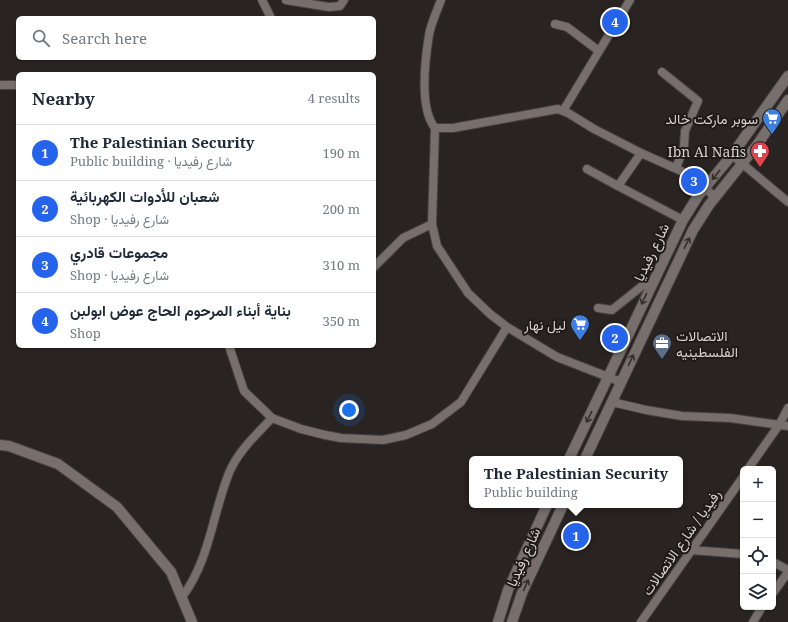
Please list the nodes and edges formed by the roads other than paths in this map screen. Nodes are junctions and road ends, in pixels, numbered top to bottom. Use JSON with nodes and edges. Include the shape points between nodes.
{"nodes":[{"id":1,"x":262,"y":0,"type":"edge"},
{"id":2,"x":286,"y":0,"type":"edge"},
{"id":3,"x":344,"y":0,"type":"edge"},
{"id":4,"x":441,"y":0,"type":"edge"},
{"id":5,"x":630,"y":0,"type":"edge"},
{"id":6,"x":271,"y":16,"type":"edge"},
{"id":7,"x":555,"y":24,"type":"dead end"},
{"id":8,"x":599,"y":51,"type":"junction"},
{"id":9,"x":662,"y":72,"type":"dead end"},
{"id":10,"x":788,"y":76,"type":"edge"},
{"id":11,"x":16,"y":84,"type":"edge"},
{"id":12,"x":0,"y":85,"type":"edge"},
{"id":13,"x":788,"y":100,"type":"edge"},
{"id":14,"x":563,"y":111,"type":"junction"},
{"id":15,"x":435,"y":128,"type":"junction"},
{"id":16,"x":641,"y":153,"type":"junction"},
{"id":17,"x":732,"y":155,"type":"junction"},
{"id":18,"x":742,"y":164,"type":"junction"},
{"id":19,"x":676,"y":168,"type":"junction"},
{"id":20,"x":587,"y":169,"type":"dead end"},
{"id":21,"x":618,"y":186,"type":"junction"},
{"id":22,"x":706,"y":188,"type":"junction"},
{"id":23,"x":715,"y":197,"type":"junction"},
{"id":24,"x":788,"y":202,"type":"edge"},
{"id":25,"x":683,"y":220,"type":"junction"},
{"id":26,"x":432,"y":224,"type":"junction"},
{"id":27,"x":376,"y":265,"type":"edge"},
{"id":28,"x":652,"y":282,"type":"junction"},
{"id":29,"x":598,"y":308,"type":"dead end"},
{"id":30,"x":507,"y":327,"type":"junction"},
{"id":31,"x":230,"y":348,"type":"edge"},
{"id":32,"x":608,"y":377,"type":"junction"},
{"id":33,"x":621,"y":382,"type":"junction"},
{"id":34,"x":612,"y":402,"type":"junction"},
{"id":35,"x":788,"y":408,"type":"edge"},
{"id":36,"x":272,"y":418,"type":"junction"},
{"id":37,"x":779,"y":425,"type":"junction"},
{"id":38,"x":788,"y":426,"type":"edge"},
{"id":39,"x":0,"y":445,"type":"edge"},
{"id":40,"x":570,"y":456,"type":"edge"},
{"id":41,"x":586,"y":456,"type":"edge"},
{"id":42,"x":750,"y":466,"type":"edge"},
{"id":43,"x":740,"y":480,"type":"edge"},
{"id":44,"x":546,"y":508,"type":"edge"},
{"id":45,"x":562,"y":508,"type":"edge"},
{"id":46,"x":691,"y":550,"type":"junction"},
{"id":47,"x":740,"y":554,"type":"edge"},
{"id":48,"x":776,"y":564,"type":"edge"},
{"id":49,"x":788,"y":571,"type":"edge"},
{"id":50,"x":776,"y":589,"type":"edge"},
{"id":51,"x":182,"y":598,"type":"junction"},
{"id":52,"x":760,"y":610,"type":"edge"},
{"id":53,"x":192,"y":622,"type":"edge"},
{"id":54,"x":498,"y":622,"type":"edge"},
{"id":55,"x":512,"y":622,"type":"edge"},
{"id":56,"x":641,"y":622,"type":"edge"},
{"id":57,"x":753,"y":622,"type":"edge"}],
"edges":[{"from":1,"to":6,"type":"street"},
{"from":2,"to":3,"type":"street","via":[[329,7],[340,6]]},
{"from":4,"to":15,"type":"street","via":[[429,34],[424,103],[430,122]]},
{"from":5,"to":8,"type":"street"},
{"from":7,"to":8,"type":"street","via":[[567,28]]},
{"from":8,"to":14,"type":"street"},
{"from":9,"to":19,"type":"street","via":[[698,102],[685,131],[684,147]]},
{"from":10,"to":17,"type":"main road","name":"شارع رفيديا"},
{"from":11,"to":12,"type":"street"},
{"from":13,"to":18,"type":"main road","name":"شارع رفيديا"},
{"from":14,"to":15,"type":"street","via":[[550,110],[453,128]]},
{"from":14,"to":16,"type":"street"},
{"from":15,"to":26,"type":"street"},
{"from":16,"to":19,"type":"street"},
{"from":16,"to":21,"type":"street"},
{"from":17,"to":18,"type":"street"},
{"from":17,"to":22,"type":"main road","name":"شارع رفيديا","one_way":true},
{"from":18,"to":23,"type":"main road","name":"شارع رفيديا"},
{"from":18,"to":24,"type":"street"},
{"from":19,"to":22,"type":"street"},
{"from":20,"to":21,"type":"street"},
{"from":21,"to":25,"type":"street"},
{"from":22,"to":23,"type":"street"},
{"from":22,"to":25,"type":"main road","name":"شارع رفيديا"},
{"from":33,"to":23,"type":"main road","name":"شارع رفيديا","one_way":true,"via":[[678,259]]},
{"from":25,"to":28,"type":"main road","name":"شارع رفيديا"},
{"from":26,"to":27,"type":"street","via":[[403,238]]},
{"from":26,"to":30,"type":"street","via":[[437,246],[468,293]]},
{"from":28,"to":29,"type":"street","via":[[647,282],[612,310]]},
{"from":28,"to":32,"type":"main road","name":"شارع رفيديا","one_way":true},
{"from":30,"to":32,"type":"street","via":[[557,357]]},
{"from":30,"to":36,"type":"street","via":[[461,402],[432,424],[406,435],[383,440],[341,438],[301,429]]},
{"from":31,"to":36,"type":"street","via":[[244,391]]},
{"from":32,"to":33,"type":"street"},
{"from":32,"to":40,"type":"main road","name":"شارع رفيديا","one_way":true},
{"from":33,"to":34,"type":"main road","name":"شارع رفيديا"},
{"from":34,"to":37,"type":"street","via":[[682,416],[730,418]]},
{"from":34,"to":41,"type":"main road","name":"شارع رفيديا"},
{"from":35,"to":37,"type":"street"},
{"from":36,"to":51,"type":"street","via":[[241,450],[229,473],[204,559],[193,583]]},
{"from":37,"to":38,"type":"street"},
{"from":37,"to":42,"type":"street"},
{"from":39,"to":51,"type":"main road","via":[[58,464],[117,507],[171,572]]},
{"from":43,"to":46,"type":"street","name":"رفيديا / شارع الاتصالات"},
{"from":44,"to":54,"type":"main road","name":"شارع رفيديا","via":[[514,575]]},
{"from":55,"to":45,"type":"main road","name":"شارع رفيديا","one_way":true,"via":[[522,593]]},
{"from":46,"to":47,"type":"street"},
{"from":46,"to":56,"type":"street","name":"رفيديا / شارع الاتصالات"},
{"from":48,"to":49,"type":"street"},
{"from":49,"to":50,"type":"street"},
{"from":51,"to":53,"type":"main road"},
{"from":52,"to":57,"type":"street"}]}
